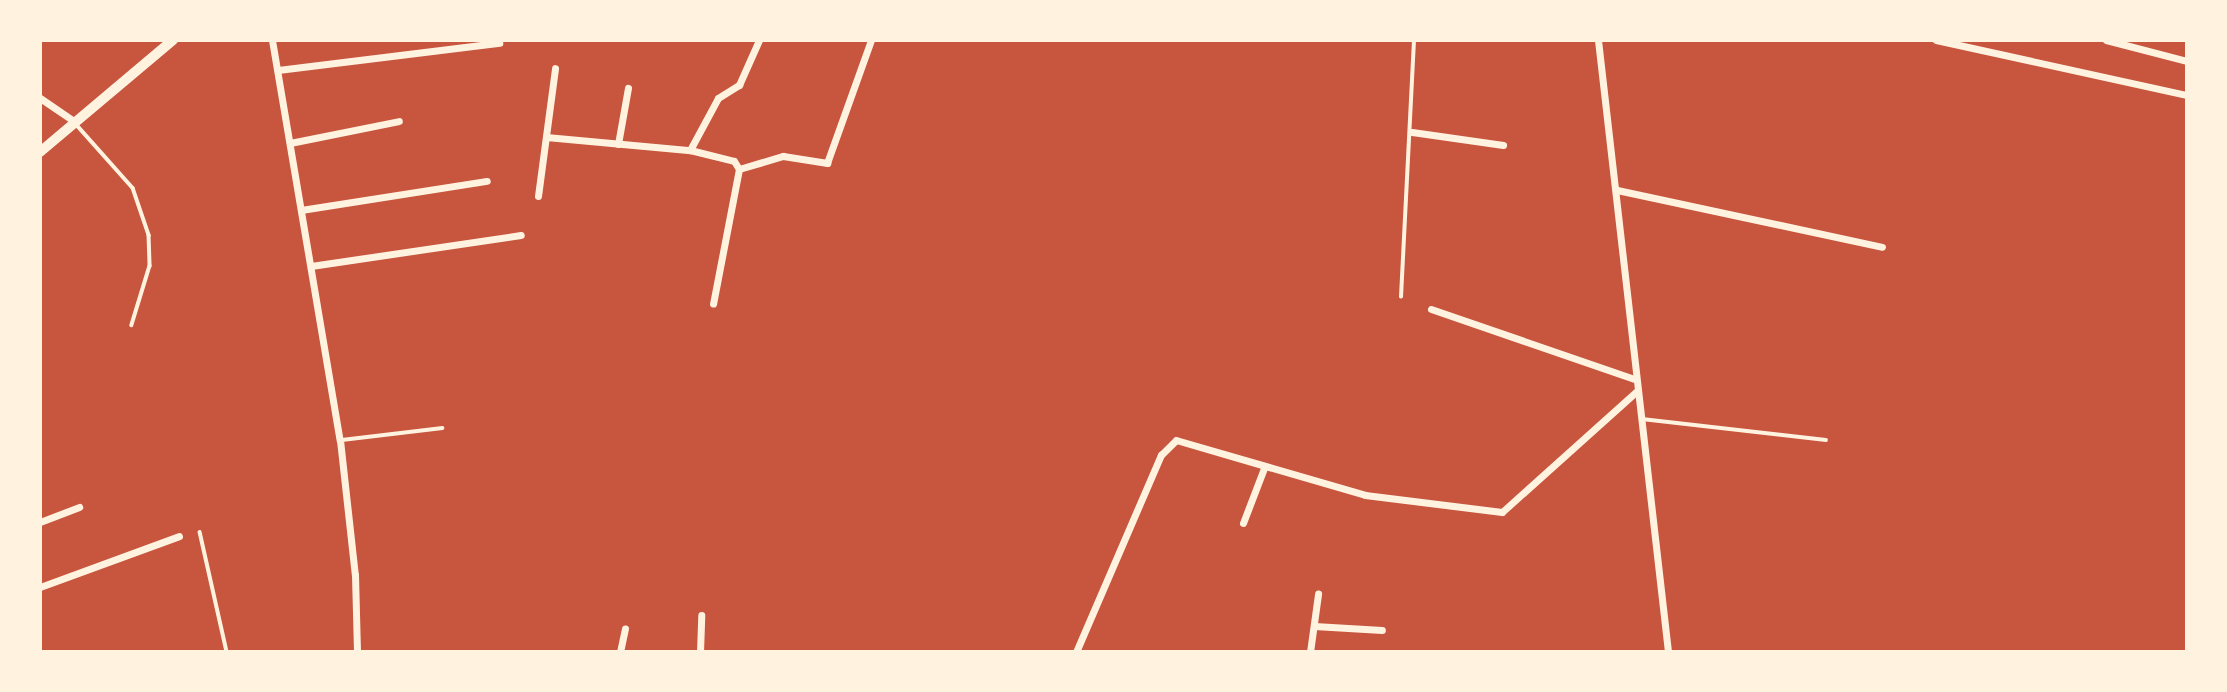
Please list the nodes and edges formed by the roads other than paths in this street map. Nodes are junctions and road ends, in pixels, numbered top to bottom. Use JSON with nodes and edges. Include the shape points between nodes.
{"nodes":[{"id":1,"x":173,"y":40,"type":"edge"},
{"id":2,"x":272,"y":40,"type":"edge"},
{"id":3,"x":759,"y":40,"type":"edge"},
{"id":4,"x":871,"y":40,"type":"edge"},
{"id":5,"x":1414,"y":40,"type":"edge"},
{"id":6,"x":1598,"y":40,"type":"edge"},
{"id":7,"x":1936,"y":40,"type":"edge"},
{"id":8,"x":2106,"y":40,"type":"edge"},
{"id":9,"x":499,"y":43,"type":"dead end"},
{"id":10,"x":2187,"y":61,"type":"edge"},
{"id":11,"x":555,"y":68,"type":"dead end"},
{"id":12,"x":278,"y":70,"type":"junction"},
{"id":13,"x":628,"y":88,"type":"dead end"},
{"id":14,"x":2187,"y":95,"type":"edge"},
{"id":15,"x":40,"y":98,"type":"edge"},
{"id":16,"x":399,"y":121,"type":"dead end"},
{"id":17,"x":75,"y":122,"type":"junction"},
{"id":18,"x":1412,"y":132,"type":"junction"},
{"id":19,"x":546,"y":137,"type":"junction"},
{"id":20,"x":290,"y":144,"type":"junction"},
{"id":21,"x":618,"y":144,"type":"junction"},
{"id":22,"x":1503,"y":145,"type":"dead end"},
{"id":23,"x":690,"y":150,"type":"junction"},
{"id":24,"x":40,"y":152,"type":"edge"},
{"id":25,"x":739,"y":169,"type":"junction"},
{"id":26,"x":487,"y":181,"type":"dead end"},
{"id":27,"x":1617,"y":190,"type":"junction"},
{"id":28,"x":538,"y":196,"type":"dead end"},
{"id":29,"x":301,"y":210,"type":"junction"},
{"id":30,"x":521,"y":235,"type":"dead end"},
{"id":31,"x":1882,"y":247,"type":"dead end"},
{"id":32,"x":311,"y":266,"type":"junction"},
{"id":33,"x":1402,"y":297,"type":"dead end"},
{"id":34,"x":713,"y":304,"type":"dead end"},
{"id":35,"x":1431,"y":309,"type":"dead end"},
{"id":36,"x":132,"y":325,"type":"dead end"},
{"id":37,"x":1634,"y":379,"type":"junction"},
{"id":38,"x":1637,"y":391,"type":"junction"},
{"id":39,"x":1640,"y":419,"type":"junction"},
{"id":40,"x":442,"y":428,"type":"dead end"},
{"id":41,"x":340,"y":440,"type":"junction"},
{"id":42,"x":1826,"y":440,"type":"dead end"},
{"id":43,"x":1264,"y":468,"type":"junction"},
{"id":44,"x":79,"y":507,"type":"dead end"},
{"id":45,"x":40,"y":522,"type":"edge"},
{"id":46,"x":1242,"y":523,"type":"dead end"},
{"id":47,"x":200,"y":532,"type":"dead end"},
{"id":48,"x":179,"y":536,"type":"dead end"},
{"id":49,"x":40,"y":587,"type":"edge"},
{"id":50,"x":1318,"y":594,"type":"dead end"},
{"id":51,"x":701,"y":615,"type":"dead end"},
{"id":52,"x":1314,"y":626,"type":"junction"},
{"id":53,"x":625,"y":629,"type":"dead end"},
{"id":54,"x":1382,"y":630,"type":"dead end"},
{"id":55,"x":228,"y":652,"type":"edge"},
{"id":56,"x":357,"y":652,"type":"edge"},
{"id":57,"x":620,"y":652,"type":"edge"},
{"id":58,"x":700,"y":652,"type":"edge"},
{"id":59,"x":1076,"y":652,"type":"edge"},
{"id":60,"x":1310,"y":652,"type":"edge"},
{"id":61,"x":1668,"y":652,"type":"edge"}],
"edges":[{"from":1,"to":17,"type":"main road"},
{"from":2,"to":12,"type":"street"},
{"from":3,"to":23,"type":"street","via":[[739,85],[718,98]]},
{"from":4,"to":25,"type":"street","via":[[827,163],[783,156]]},
{"from":5,"to":18,"type":"lane"},
{"from":6,"to":27,"type":"street"},
{"from":7,"to":14,"type":"street"},
{"from":8,"to":10,"type":"street"},
{"from":9,"to":12,"type":"street"},
{"from":11,"to":19,"type":"street"},
{"from":12,"to":20,"type":"street"},
{"from":13,"to":21,"type":"street"},
{"from":15,"to":17,"type":"street"},
{"from":16,"to":20,"type":"street"},
{"from":17,"to":24,"type":"main road"},
{"from":17,"to":36,"type":"lane","via":[[133,188],[149,235],[150,266]]},
{"from":18,"to":22,"type":"street"},
{"from":18,"to":33,"type":"lane"},
{"from":19,"to":21,"type":"street"},
{"from":19,"to":28,"type":"street"},
{"from":20,"to":29,"type":"street"},
{"from":21,"to":23,"type":"street"},
{"from":23,"to":25,"type":"street","via":[[734,161]]},
{"from":25,"to":34,"type":"street"},
{"from":26,"to":29,"type":"street"},
{"from":27,"to":31,"type":"street"},
{"from":27,"to":37,"type":"street"},
{"from":29,"to":32,"type":"street"},
{"from":30,"to":32,"type":"street"},
{"from":32,"to":41,"type":"street"},
{"from":35,"to":37,"type":"street"},
{"from":37,"to":38,"type":"street"},
{"from":38,"to":39,"type":"street"},
{"from":38,"to":43,"type":"street","via":[[1502,512],[1365,495]]},
{"from":39,"to":42,"type":"lane"},
{"from":39,"to":61,"type":"street"},
{"from":40,"to":41,"type":"lane"},
{"from":41,"to":56,"type":"street","via":[[355,575]]},
{"from":43,"to":46,"type":"street"},
{"from":43,"to":59,"type":"street","via":[[1193,441],[1176,440],[1161,455]]},
{"from":44,"to":45,"type":"street"},
{"from":47,"to":55,"type":"lane"},
{"from":48,"to":49,"type":"street"},
{"from":50,"to":52,"type":"street"},
{"from":51,"to":58,"type":"street"},
{"from":52,"to":54,"type":"street"},
{"from":52,"to":60,"type":"street"},
{"from":53,"to":57,"type":"street"}]}
